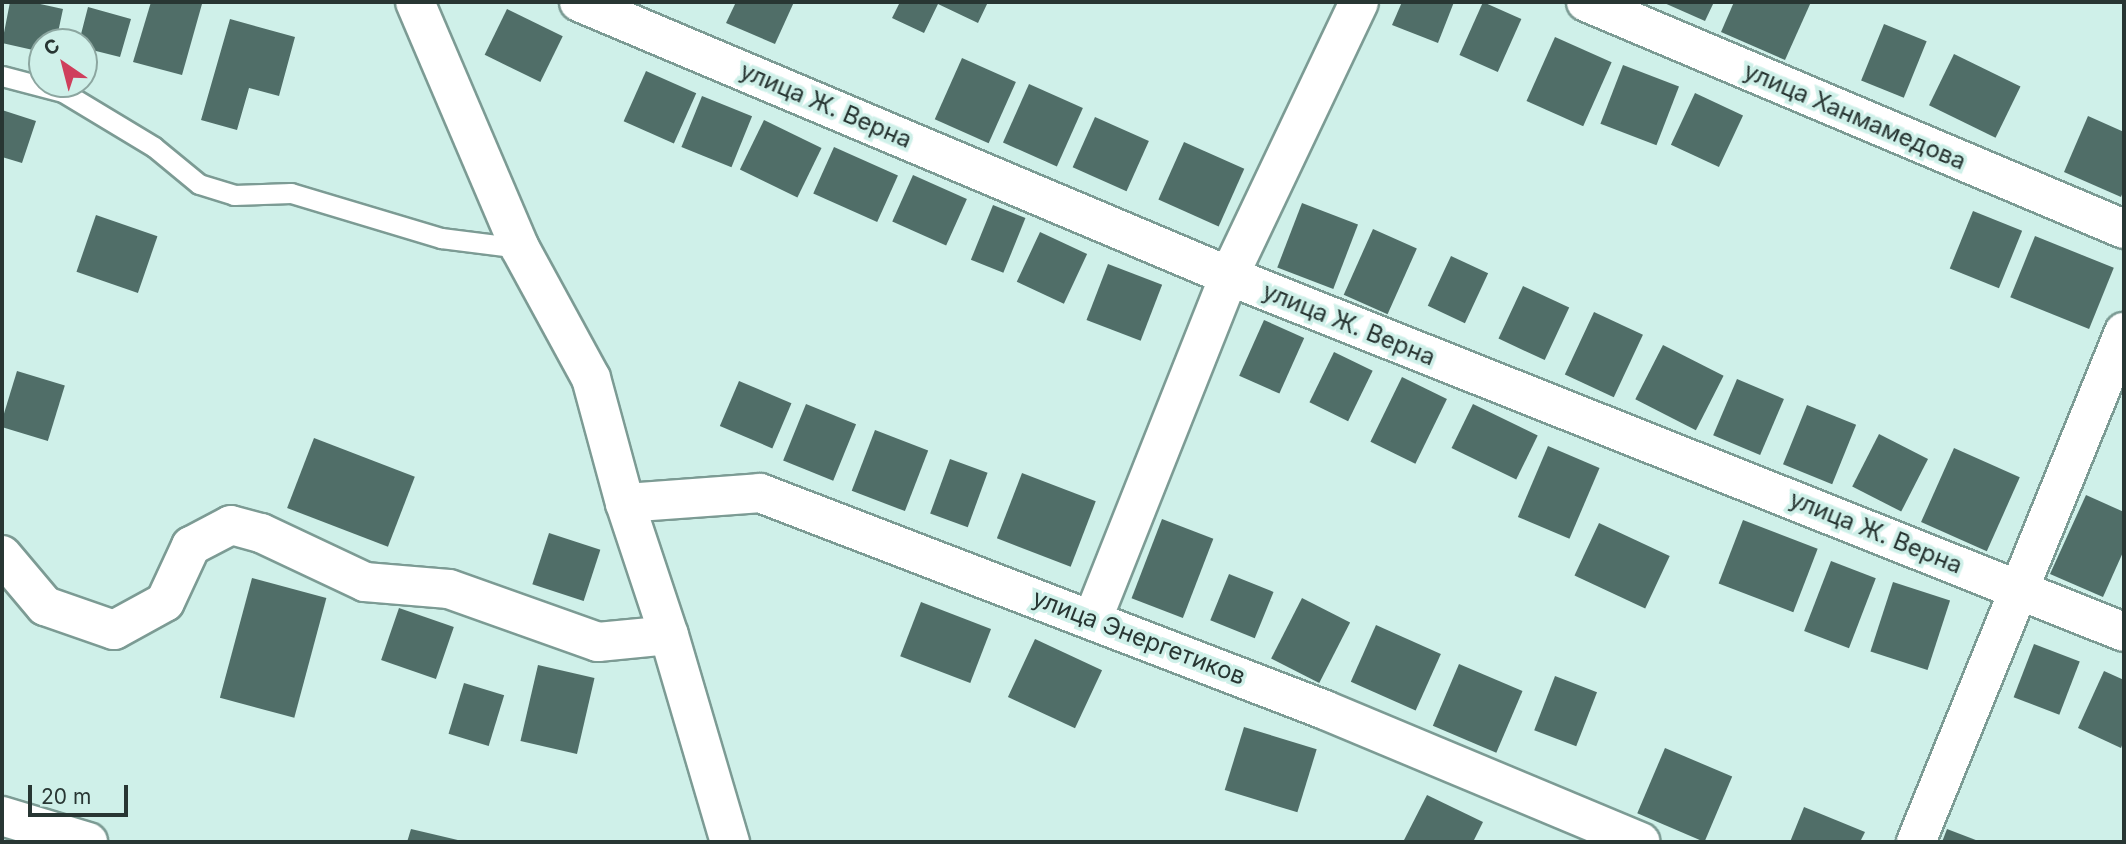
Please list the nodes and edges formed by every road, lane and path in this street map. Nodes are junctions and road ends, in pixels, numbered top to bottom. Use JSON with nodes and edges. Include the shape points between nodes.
{"nodes":[{"id":1,"x":415,"y":2,"type":"edge"},
{"id":2,"x":579,"y":2,"type":"edge"},
{"id":3,"x":1359,"y":2,"type":"edge"},
{"id":4,"x":1586,"y":2,"type":"edge"},
{"id":5,"x":2,"y":76,"type":"edge"},
{"id":6,"x":2124,"y":229,"type":"edge"},
{"id":7,"x":520,"y":248,"type":"junction"},
{"id":8,"x":1229,"y":276,"type":"junction"},
{"id":9,"x":2124,"y":332,"type":"edge"},
{"id":10,"x":625,"y":502,"type":"junction"},
{"id":11,"x":2,"y":555,"type":"edge"},
{"id":12,"x":2017,"y":588,"type":"junction"},
{"id":13,"x":1093,"y":618,"type":"junction"},
{"id":14,"x":2124,"y":632,"type":"edge"},
{"id":15,"x":669,"y":635,"type":"junction"},
{"id":16,"x":2,"y":816,"type":"edge"},
{"id":17,"x":88,"y":842,"type":"edge"},
{"id":18,"x":730,"y":842,"type":"edge"},
{"id":19,"x":1640,"y":842,"type":"edge"},
{"id":20,"x":1916,"y":842,"type":"edge"}],
"edges":[{"from":1,"to":7,"type":"street"},
{"from":2,"to":8,"type":"street","name":"улица Ж. Верна"},
{"from":3,"to":8,"type":"street"},
{"from":4,"to":6,"type":"street","name":"улица Ханмамедова"},
{"from":5,"to":7,"type":"lane","via":[[63,92],[154,147],[199,184],[234,195],[291,193],[441,239]]},
{"from":7,"to":10,"type":"street","via":[[591,378]]},
{"from":8,"to":12,"type":"street","name":"улица Ж. Верна"},
{"from":8,"to":13,"type":"street"},
{"from":9,"to":12,"type":"street"},
{"from":10,"to":13,"type":"street","name":"улица Энергетиков","via":[[760,493]]},
{"from":10,"to":15,"type":"street"},
{"from":11,"to":15,"type":"street","via":[[45,606],[114,630],[165,602],[191,546],[231,525],[261,533],[365,582],[449,589],[598,642]]},
{"from":12,"to":14,"type":"street","name":"улица Ж. Верна"},
{"from":12,"to":20,"type":"street"},
{"from":13,"to":19,"type":"street","name":"улица Энергетиков"},
{"from":15,"to":18,"type":"street"},
{"from":16,"to":17,"type":"street"}]}
